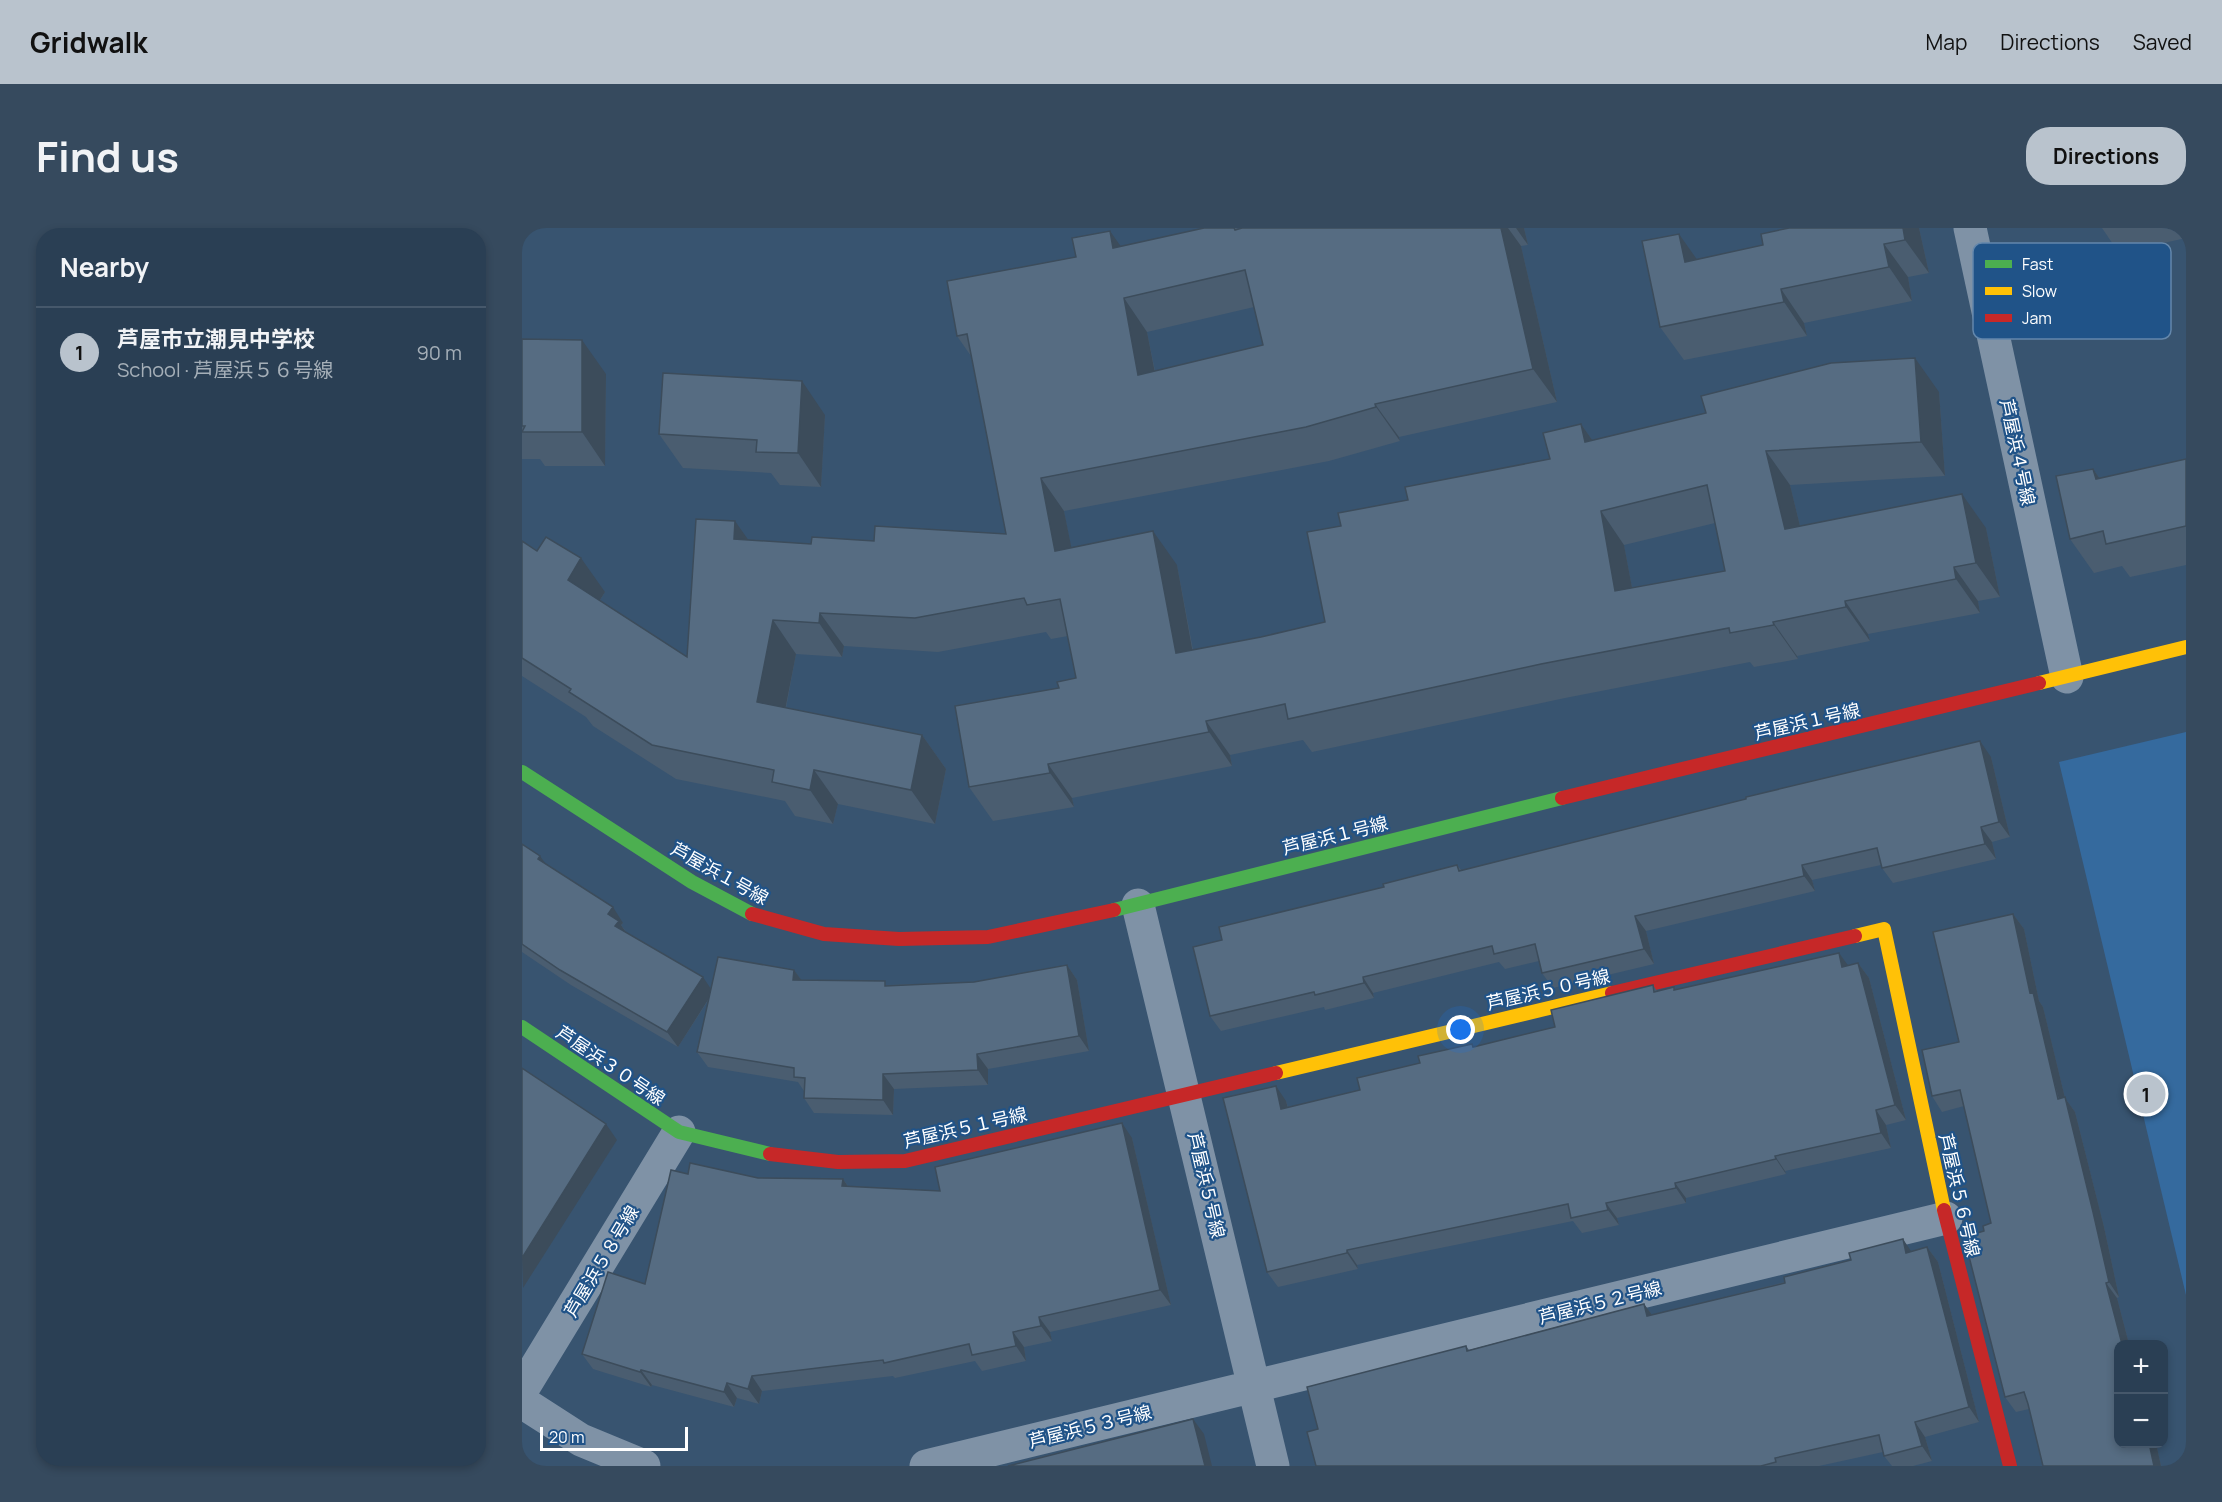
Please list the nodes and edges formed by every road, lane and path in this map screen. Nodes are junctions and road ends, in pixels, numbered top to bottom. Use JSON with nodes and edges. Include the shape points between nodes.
{"nodes":[{"id":1,"x":1970,"y":228,"type":"edge"},
{"id":2,"x":1973,"y":243,"type":"edge"},
{"id":3,"x":1994,"y":339,"type":"edge"},
{"id":4,"x":2186,"y":647,"type":"edge"},
{"id":5,"x":2067,"y":677,"type":"junction"},
{"id":6,"x":522,"y":772,"type":"edge"},
{"id":7,"x":1138,"y":905,"type":"junction"},
{"id":8,"x":1884,"y":929,"type":"joint"},
{"id":9,"x":522,"y":1028,"type":"edge"},
{"id":10,"x":1185,"y":1093,"type":"junction"},
{"id":11,"x":680,"y":1132,"type":"junction"},
{"id":12,"x":1946,"y":1218,"type":"junction"},
{"id":13,"x":1254,"y":1386,"type":"junction"},
{"id":14,"x":522,"y":1390,"type":"edge"},
{"id":15,"x":522,"y":1402,"type":"edge"},
{"id":16,"x":644,"y":1466,"type":"edge"},
{"id":17,"x":926,"y":1466,"type":"edge"},
{"id":18,"x":1273,"y":1466,"type":"edge"},
{"id":19,"x":2010,"y":1466,"type":"edge"}],
"edges":[{"from":1,"to":2,"type":"street","name":"芦屋浜４号線"},
{"from":3,"to":5,"type":"street","name":"芦屋浜４号線"},
{"from":4,"to":5,"type":"street","name":"芦屋浜１号線"},
{"from":5,"to":7,"type":"street","name":"芦屋浜１号線","via":[[1299,862]]},
{"from":6,"to":7,"type":"street","name":"芦屋浜１号線","via":[[692,882],[755,916],[824,934],[899,939],[988,937]]},
{"from":7,"to":10,"type":"street","name":"芦屋浜５号線"},
{"from":8,"to":10,"type":"street","name":"芦屋浜５０号線"},
{"from":8,"to":12,"type":"street","name":"芦屋浜５６号線"},
{"from":9,"to":11,"type":"street","name":"芦屋浜３０号線"},
{"from":10,"to":11,"type":"street","name":"芦屋浜５１号線","via":[[905,1161],[838,1162],[769,1154]]},
{"from":10,"to":13,"type":"street","name":"芦屋浜５号線"},
{"from":11,"to":14,"type":"street","name":"芦屋浜５８号線"},
{"from":12,"to":13,"type":"street","name":"芦屋浜５２号線"},
{"from":12,"to":19,"type":"street","name":"芦屋浜５６号線"},
{"from":13,"to":17,"type":"street","name":"芦屋浜５３号線"},
{"from":13,"to":18,"type":"street","name":"芦屋浜５号線"},
{"from":15,"to":16,"type":"street","via":[[581,1440]]}]}
